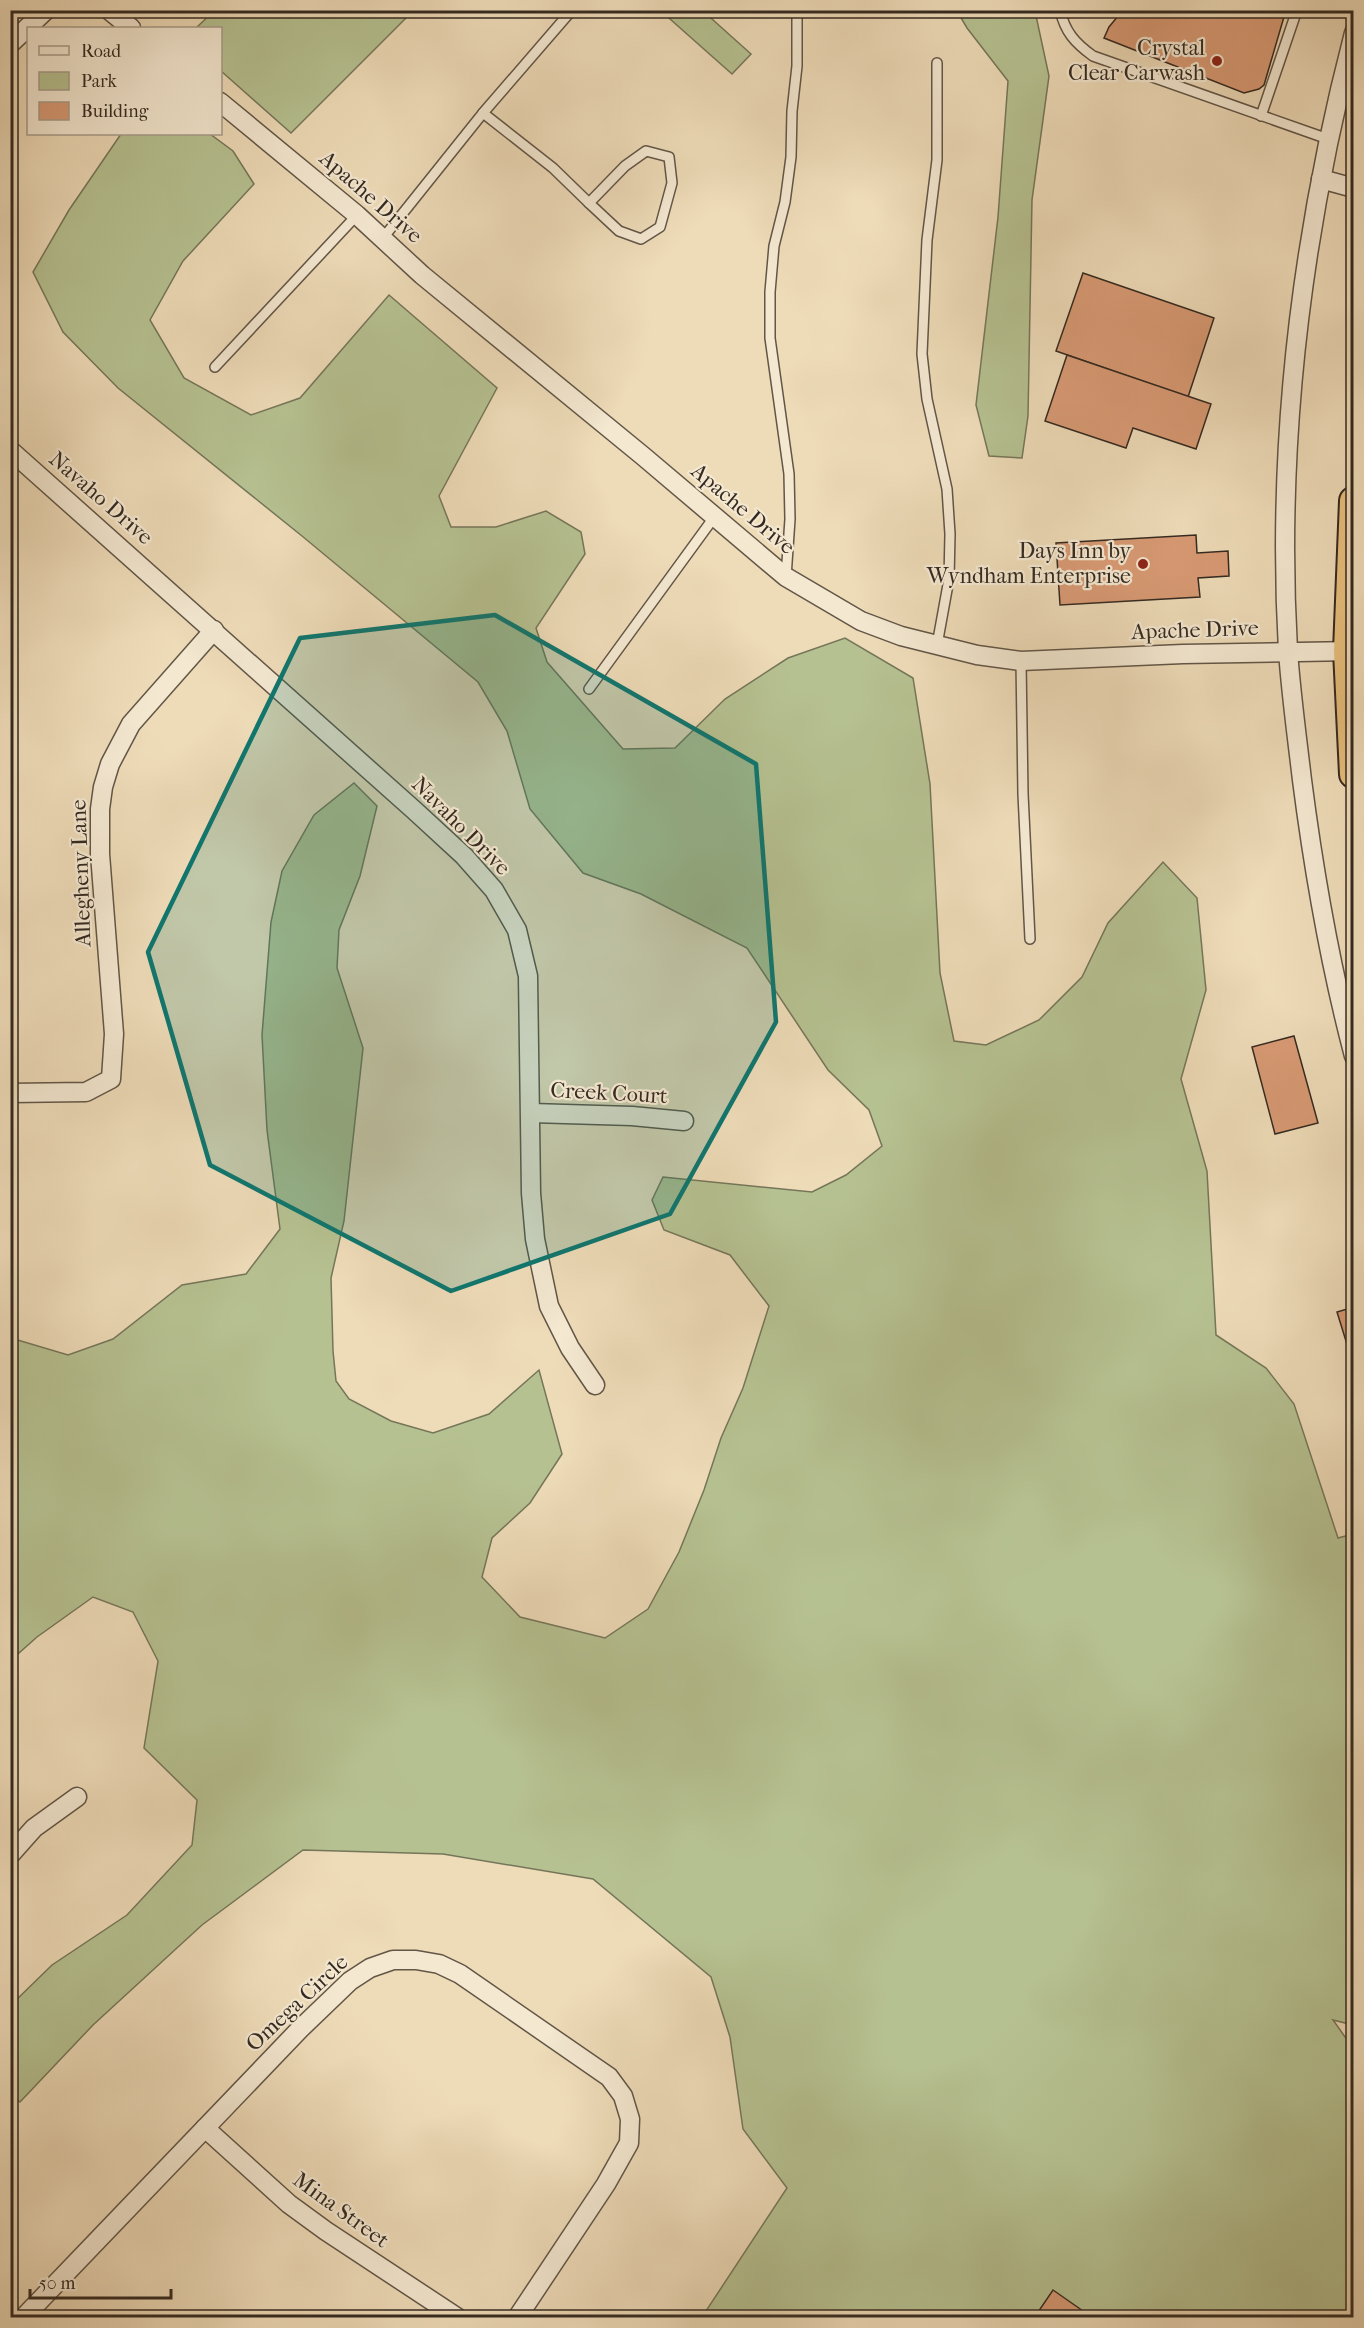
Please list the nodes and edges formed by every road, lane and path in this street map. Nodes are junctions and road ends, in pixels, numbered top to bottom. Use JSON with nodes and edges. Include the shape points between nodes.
{"nodes":[{"id":1,"x":46,"y":10,"type":"edge"},
{"id":2,"x":109,"y":10,"type":"edge"},
{"id":3,"x":572,"y":10,"type":"edge"},
{"id":4,"x":797,"y":10,"type":"edge"},
{"id":5,"x":1060,"y":10,"type":"edge"},
{"id":6,"x":1297,"y":10,"type":"edge"},
{"id":7,"x":28,"y":27,"type":"edge"},
{"id":8,"x":130,"y":27,"type":"edge"},
{"id":9,"x":27,"y":28,"type":"edge"},
{"id":10,"x":1353,"y":33,"type":"edge"},
{"id":11,"x":10,"y":44,"type":"edge"},
{"id":12,"x":937,"y":63,"type":"dead end"},
{"id":13,"x":222,"y":104,"type":"edge"},
{"id":14,"x":483,"y":113,"type":"junction"},
{"id":15,"x":1261,"y":116,"type":"junction"},
{"id":16,"x":1328,"y":139,"type":"junction"},
{"id":17,"x":1321,"y":179,"type":"junction"},
{"id":18,"x":1353,"y":189,"type":"edge"},
{"id":19,"x":589,"y":203,"type":"junction"},
{"id":20,"x":357,"y":215,"type":"junction"},
{"id":21,"x":383,"y":238,"type":"junction"},
{"id":22,"x":215,"y":367,"type":"dead end"},
{"id":23,"x":10,"y":450,"type":"edge"},
{"id":24,"x":1353,"y":501,"type":"edge"},
{"id":25,"x":715,"y":516,"type":"junction"},
{"id":26,"x":786,"y":577,"type":"junction"},
{"id":27,"x":214,"y":630,"type":"junction"},
{"id":28,"x":937,"y":645,"type":"junction"},
{"id":29,"x":1351,"y":651,"type":"edge"},
{"id":30,"x":1288,"y":652,"type":"junction"},
{"id":31,"x":1021,"y":661,"type":"junction"},
{"id":32,"x":589,"y":689,"type":"dead end"},
{"id":33,"x":1353,"y":774,"type":"edge"},
{"id":34,"x":1030,"y":939,"type":"dead end"},
{"id":35,"x":1353,"y":1056,"type":"edge"},
{"id":36,"x":10,"y":1093,"type":"edge"},
{"id":37,"x":531,"y":1113,"type":"junction"},
{"id":38,"x":684,"y":1121,"type":"dead end"},
{"id":39,"x":595,"y":1385,"type":"dead end"},
{"id":40,"x":77,"y":1797,"type":"dead end"},
{"id":41,"x":10,"y":1855,"type":"edge"},
{"id":42,"x":205,"y":2128,"type":"junction"},
{"id":43,"x":23,"y":2318,"type":"edge"},
{"id":44,"x":458,"y":2318,"type":"edge"},
{"id":45,"x":517,"y":2318,"type":"edge"}],
"edges":[{"from":1,"to":7,"type":"street"},
{"from":2,"to":8,"type":"street"},
{"from":3,"to":14,"type":"lane"},
{"from":4,"to":26,"type":"lane","via":[[791,157],[774,246],[770,292],[770,338],[789,474]]},
{"from":5,"to":15,"type":"lane","via":[[1067,31],[1093,56]]},
{"from":6,"to":15,"type":"lane"},
{"from":9,"to":11,"type":"street"},
{"from":10,"to":16,"type":"street"},
{"from":12,"to":28,"type":"lane","via":[[937,160],[927,240],[922,354],[927,399],[947,489],[950,534],[949,579]]},
{"from":13,"to":20,"type":"street","name":"Apache Drive"},
{"from":14,"to":19,"type":"lane","via":[[553,168]]},
{"from":14,"to":21,"type":"lane"},
{"from":15,"to":16,"type":"lane"},
{"from":16,"to":17,"type":"street"},
{"from":17,"to":18,"type":"street"},
{"from":17,"to":30,"type":"street","via":[[1293,380],[1285,540]]},
{"from":19,"to":19,"type":"lane","via":[[619,231],[641,239],[660,227],[672,183],[669,157],[646,151],[625,166]]},
{"from":20,"to":21,"type":"street","name":"Apache Drive"},
{"from":20,"to":22,"type":"lane"},
{"from":21,"to":25,"type":"street","name":"Apache Drive","via":[[422,275]]},
{"from":23,"to":27,"type":"street","name":"Navaho Drive"},
{"from":24,"to":29,"type":"highway"},
{"from":25,"to":26,"type":"street","name":"Apache Drive"},
{"from":25,"to":32,"type":"lane"},
{"from":26,"to":28,"type":"street","name":"Apache Drive","via":[[861,621]]},
{"from":27,"to":36,"type":"street","name":"Allegheny Lane","via":[[131,724],[103,787],[100,854],[114,1034],[111,1079],[86,1092]]},
{"from":27,"to":37,"type":"street","name":"Navaho Drive","via":[[464,856],[494,890],[517,930],[528,976]]},
{"from":28,"to":31,"type":"street","name":"Apache Drive"},
{"from":29,"to":30,"type":"street","name":"Apache Drive"},
{"from":29,"to":33,"type":"highway"},
{"from":30,"to":31,"type":"street","name":"Apache Drive"},
{"from":30,"to":35,"type":"street","via":[[1312,855]]},
{"from":31,"to":34,"type":"lane"},
{"from":37,"to":38,"type":"street","name":"Creek Court"},
{"from":37,"to":39,"type":"street","name":"Navaho Drive","via":[[535,1239],[549,1306]]},
{"from":40,"to":41,"type":"street","via":[[34,1828]]},
{"from":42,"to":43,"type":"street","name":"Omega Circle"},
{"from":42,"to":44,"type":"street","name":"Mina Street","via":[[289,2204]]},
{"from":42,"to":45,"type":"street","name":"Omega Circle","via":[[300,2029],[350,1981],[370,1968],[393,1960],[416,1960],[439,1964],[460,1974],[609,2077],[623,2096],[630,2119],[629,2143],[606,2184]]}]}
